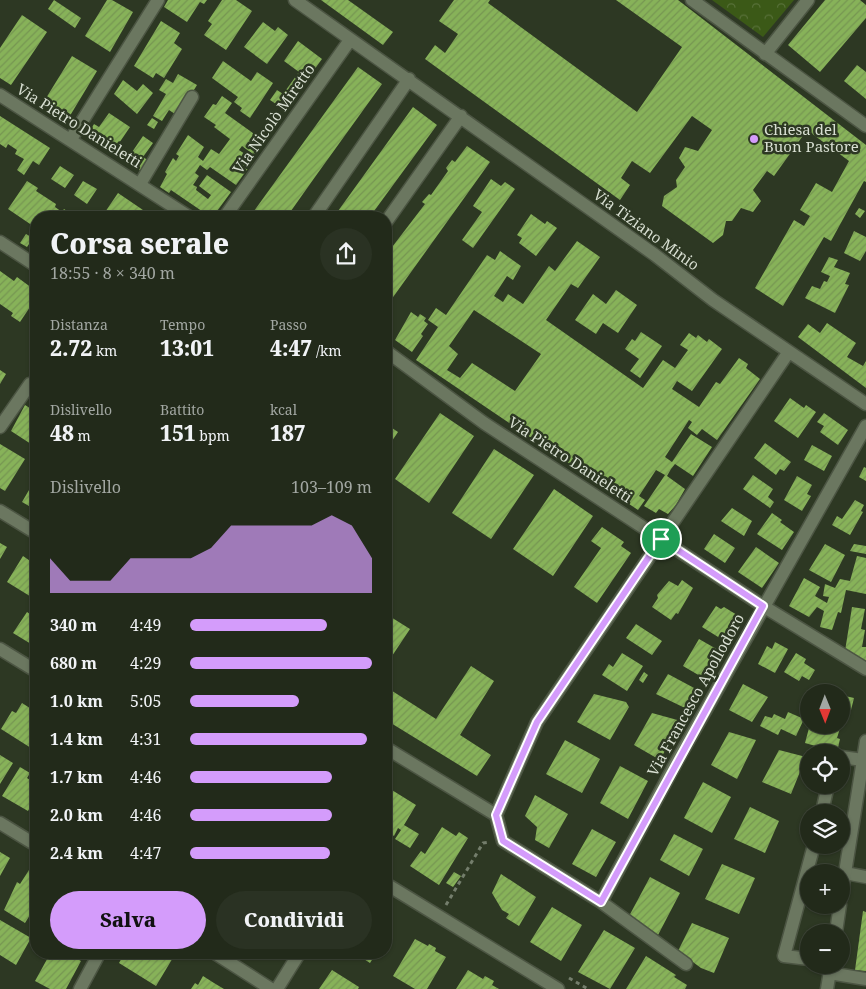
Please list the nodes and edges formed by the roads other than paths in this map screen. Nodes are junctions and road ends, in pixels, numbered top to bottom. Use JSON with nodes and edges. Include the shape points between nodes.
{"nodes":[{"id":1,"x":158,"y":0,"type":"edge"},
{"id":2,"x":295,"y":0,"type":"edge"},
{"id":3,"x":692,"y":0,"type":"edge"},
{"id":4,"x":808,"y":0,"type":"edge"},
{"id":5,"x":350,"y":40,"type":"junction"},
{"id":6,"x":765,"y":54,"type":"junction"},
{"id":7,"x":409,"y":79,"type":"junction"},
{"id":8,"x":0,"y":95,"type":"edge"},
{"id":9,"x":192,"y":97,"type":"dead end"},
{"id":10,"x":461,"y":116,"type":"junction"},
{"id":11,"x":866,"y":126,"type":"edge"},
{"id":12,"x":71,"y":139,"type":"junction"},
{"id":13,"x":140,"y":184,"type":"junction"},
{"id":14,"x":180,"y":211,"type":"edge"},
{"id":15,"x":229,"y":211,"type":"edge"},
{"id":16,"x":318,"y":211,"type":"edge"},
{"id":17,"x":392,"y":214,"type":"edge"},
{"id":18,"x":0,"y":242,"type":"edge"},
{"id":19,"x":30,"y":262,"type":"edge"},
{"id":20,"x":788,"y":353,"type":"junction"},
{"id":21,"x":392,"y":355,"type":"edge"},
{"id":22,"x":30,"y":384,"type":"dead end"},
{"id":23,"x":866,"y":404,"type":"edge"},
{"id":24,"x":866,"y":426,"type":"edge"},
{"id":25,"x":0,"y":427,"type":"edge"},
{"id":26,"x":0,"y":511,"type":"edge"},
{"id":27,"x":30,"y":529,"type":"edge"},
{"id":28,"x":661,"y":539,"type":"junction"},
{"id":29,"x":763,"y":606,"type":"junction"},
{"id":30,"x":0,"y":649,"type":"edge"},
{"id":31,"x":30,"y":667,"type":"edge"},
{"id":32,"x":866,"y":669,"type":"edge"},
{"id":33,"x":866,"y":741,"type":"edge"},
{"id":34,"x":392,"y":752,"type":"edge"},
{"id":35,"x":850,"y":758,"type":"edge"},
{"id":36,"x":863,"y":760,"type":"junction"},
{"id":37,"x":496,"y":815,"type":"junction"},
{"id":38,"x":0,"y":822,"type":"edge"},
{"id":39,"x":30,"y":841,"type":"edge"},
{"id":40,"x":812,"y":854,"type":"edge"},
{"id":41,"x":846,"y":864,"type":"edge"},
{"id":42,"x":850,"y":874,"type":"edge"},
{"id":43,"x":866,"y":877,"type":"edge"},
{"id":44,"x":392,"y":888,"type":"edge"},
{"id":45,"x":601,"y":902,"type":"junction"},
{"id":46,"x":800,"y":958,"type":"edge"},
{"id":47,"x":96,"y":959,"type":"edge"},
{"id":48,"x":222,"y":959,"type":"edge"},
{"id":49,"x":296,"y":959,"type":"edge"},
{"id":50,"x":686,"y":964,"type":"dead end"},
{"id":51,"x":829,"y":974,"type":"edge"},
{"id":52,"x":848,"y":974,"type":"edge"},
{"id":53,"x":866,"y":979,"type":"edge"},
{"id":54,"x":257,"y":985,"type":"edge"},
{"id":55,"x":80,"y":989,"type":"edge"},
{"id":56,"x":272,"y":989,"type":"edge"},
{"id":57,"x":277,"y":989,"type":"edge"},
{"id":58,"x":558,"y":989,"type":"edge"},
{"id":59,"x":827,"y":989,"type":"edge"}],
"edges":[{"from":1,"to":12,"type":"street"},
{"from":2,"to":5,"type":"street","name":"Via Tiziano Minio"},
{"from":3,"to":6,"type":"street"},
{"from":4,"to":6,"type":"street"},
{"from":5,"to":7,"type":"street","name":"Via Tiziano Minio"},
{"from":5,"to":15,"type":"street","name":"Via Nicolò Miretto"},
{"from":6,"to":11,"type":"street"},
{"from":7,"to":10,"type":"street","name":"Via Tiziano Minio"},
{"from":7,"to":16,"type":"street"},
{"from":8,"to":12,"type":"street","name":"Via Pietro Danieletti"},
{"from":9,"to":13,"type":"street","name":"Via Pietro Danieletti"},
{"from":10,"to":17,"type":"street"},
{"from":10,"to":20,"type":"street","name":"Via Tiziano Minio"},
{"from":12,"to":13,"type":"street","name":"Via Pietro Danieletti"},
{"from":13,"to":14,"type":"street","name":"Via Pietro Danieletti"},
{"from":18,"to":19,"type":"street"},
{"from":20,"to":23,"type":"street","name":"Via Tiziano Minio"},
{"from":20,"to":28,"type":"street"},
{"from":21,"to":28,"type":"street","name":"Via Pietro Danieletti","via":[[484,422]]},
{"from":22,"to":25,"type":"street"},
{"from":24,"to":29,"type":"street","name":"Via Francesco Apollodoro"},
{"from":26,"to":27,"type":"street"},
{"from":28,"to":29,"type":"street","name":"Via Pietro Danieletti"},
{"from":28,"to":37,"type":"street","via":[[537,722]]},
{"from":29,"to":32,"type":"street","name":"Via Pietro Danieletti"},
{"from":29,"to":45,"type":"street","name":"Via Francesco Apollodoro"},
{"from":30,"to":31,"type":"street"},
{"from":33,"to":36,"type":"street"},
{"from":34,"to":37,"type":"street"},
{"from":35,"to":36,"type":"street"},
{"from":36,"to":41,"type":"street"},
{"from":37,"to":45,"type":"street","via":[[503,841]]},
{"from":38,"to":39,"type":"street"},
{"from":40,"to":46,"type":"street","via":[[784,956]]},
{"from":42,"to":43,"type":"street"},
{"from":44,"to":58,"type":"street"},
{"from":45,"to":50,"type":"street"},
{"from":47,"to":55,"type":"street"},
{"from":48,"to":54,"type":"street"},
{"from":49,"to":57,"type":"street"},
{"from":51,"to":59,"type":"street"},
{"from":52,"to":53,"type":"street"},
{"from":54,"to":56,"type":"street"}]}
